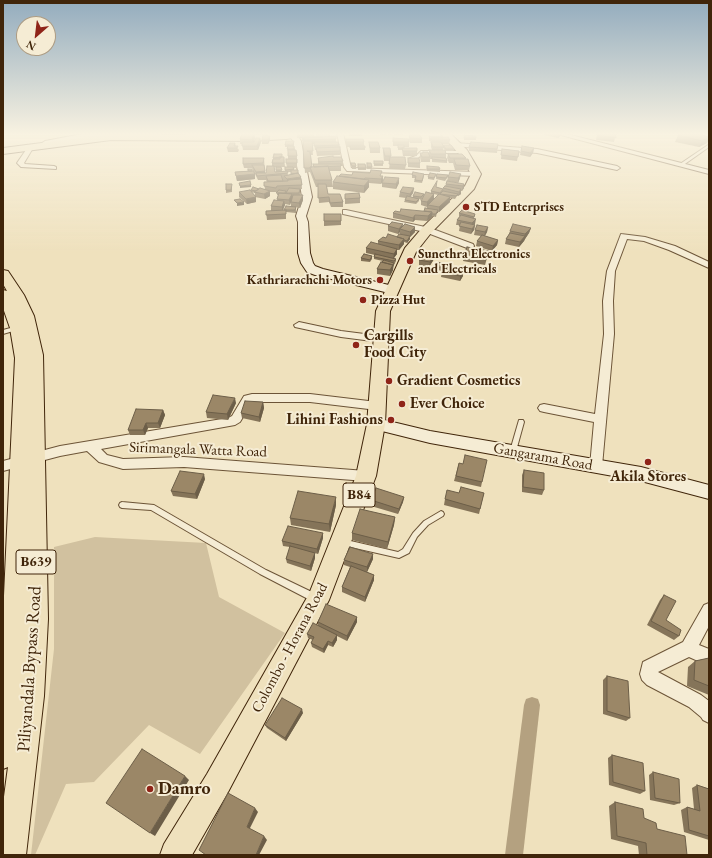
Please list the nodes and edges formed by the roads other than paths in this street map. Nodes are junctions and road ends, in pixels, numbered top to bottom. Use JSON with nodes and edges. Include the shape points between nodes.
{"nodes":[{"id":1,"x":303,"y":173,"type":"edge"},
{"id":2,"x":437,"y":173,"type":"edge"},
{"id":3,"x":476,"y":174,"type":"joint"},
{"id":4,"x":346,"y":212,"type":"dead end"},
{"id":5,"x":427,"y":230,"type":"junction"},
{"id":6,"x":470,"y":246,"type":"edge"},
{"id":7,"x":709,"y":265,"type":"edge"},
{"id":8,"x":3,"y":274,"type":"edge"},
{"id":9,"x":393,"y":290,"type":"junction"},
{"id":10,"x":3,"y":293,"type":"edge"},
{"id":11,"x":299,"y":325,"type":"dead end"},
{"id":12,"x":10,"y":330,"type":"edge"},
{"id":13,"x":380,"y":339,"type":"junction"},
{"id":14,"x":544,"y":408,"type":"dead end"},
{"id":15,"x":377,"y":415,"type":"junction"},
{"id":16,"x":601,"y":419,"type":"junction"},
{"id":17,"x":521,"y":422,"type":"dead end"},
{"id":18,"x":90,"y":446,"type":"junction"},
{"id":19,"x":513,"y":451,"type":"junction"},
{"id":20,"x":19,"y":461,"type":"edge"},
{"id":21,"x":596,"y":466,"type":"junction"},
{"id":22,"x":366,"y":476,"type":"junction"},
{"id":23,"x":709,"y":492,"type":"edge"},
{"id":24,"x":122,"y":505,"type":"dead end"},
{"id":25,"x":441,"y":514,"type":"dead end"},
{"id":26,"x":341,"y":542,"type":"junction"},
{"id":27,"x":318,"y":600,"type":"junction"},
{"id":28,"x":709,"y":610,"type":"edge"},
{"id":29,"x":689,"y":648,"type":"junction"},
{"id":30,"x":709,"y":658,"type":"edge"},
{"id":31,"x":709,"y":714,"type":"edge"},
{"id":32,"x":3,"y":754,"type":"edge"},
{"id":33,"x":11,"y":855,"type":"edge"},
{"id":34,"x":175,"y":855,"type":"edge"}],
"edges":[{"from":1,"to":9,"type":"street","via":[[307,196],[301,216],[304,253],[310,269]]},
{"from":2,"to":3,"type":"street"},
{"from":3,"to":5,"type":"main road","name":"Colombo - Horana Road","number":"B84","via":[[470,187],[451,199]]},
{"from":4,"to":5,"type":"street"},
{"from":5,"to":6,"type":"street"},
{"from":5,"to":9,"type":"main road","name":"Colombo - Horana Road","number":"B84","via":[[410,252]]},
{"from":7,"to":16,"type":"street","via":[[672,248],[624,236],[611,272],[608,302],[609,334]]},
{"from":8,"to":20,"type":"main road","name":"Piliyandala Bypass Road","number":"B639","via":[[27,316],[35,355]]},
{"from":9,"to":13,"type":"main road","name":"Colombo - Horana Road","number":"B84","via":[[383,311]]},
{"from":10,"to":12,"type":"main road","name":"Piliyandala Bypass Road","number":"B639","via":[[7,300]]},
{"from":11,"to":13,"type":"street"},
{"from":12,"to":20,"type":"main road","name":"Piliyandala Bypass Road","number":"B639","via":[[23,358]]},
{"from":13,"to":15,"type":"main road","name":"Colombo - Horana Road","number":"B84"},
{"from":14,"to":16,"type":"street"},
{"from":15,"to":18,"type":"street","via":[[310,398],[252,398],[248,399],[236,419],[231,422]]},
{"from":15,"to":19,"type":"street","name":"Gangarama Road","via":[[430,437]]},
{"from":15,"to":22,"type":"main road","name":"Colombo - Horana Road","number":"B84"},
{"from":16,"to":21,"type":"street"},
{"from":17,"to":19,"type":"lane"},
{"from":18,"to":20,"type":"street"},
{"from":18,"to":22,"type":"street","name":"Sirimangala Watta Road","via":[[103,459],[123,464],[184,462]]},
{"from":19,"to":21,"type":"street","name":"Gangarama Road"},
{"from":20,"to":32,"type":"main road","name":"Piliyandala Bypass Road","number":"B639","via":[[13,596],[12,703]]},
{"from":20,"to":33,"type":"main road","name":"Piliyandala Bypass Road","number":"B639","via":[[36,618],[32,688]]},
{"from":21,"to":23,"type":"street","name":"Gangarama Road","via":[[641,474]]},
{"from":22,"to":26,"type":"main road","name":"Colombo - Horana Road","number":"B84"},
{"from":24,"to":27,"type":"lane","via":[[152,507],[263,572]]},
{"from":25,"to":26,"type":"lane","via":[[426,523],[406,551],[399,555]]},
{"from":26,"to":27,"type":"main road","name":"Colombo - Horana Road","number":"B84"},
{"from":27,"to":34,"type":"main road","name":"Colombo - Horana Road","number":"B84"},
{"from":28,"to":29,"type":"street"},
{"from":29,"to":30,"type":"street"},
{"from":29,"to":31,"type":"street","via":[[649,668],[648,674],[653,680],[695,701]]}]}
